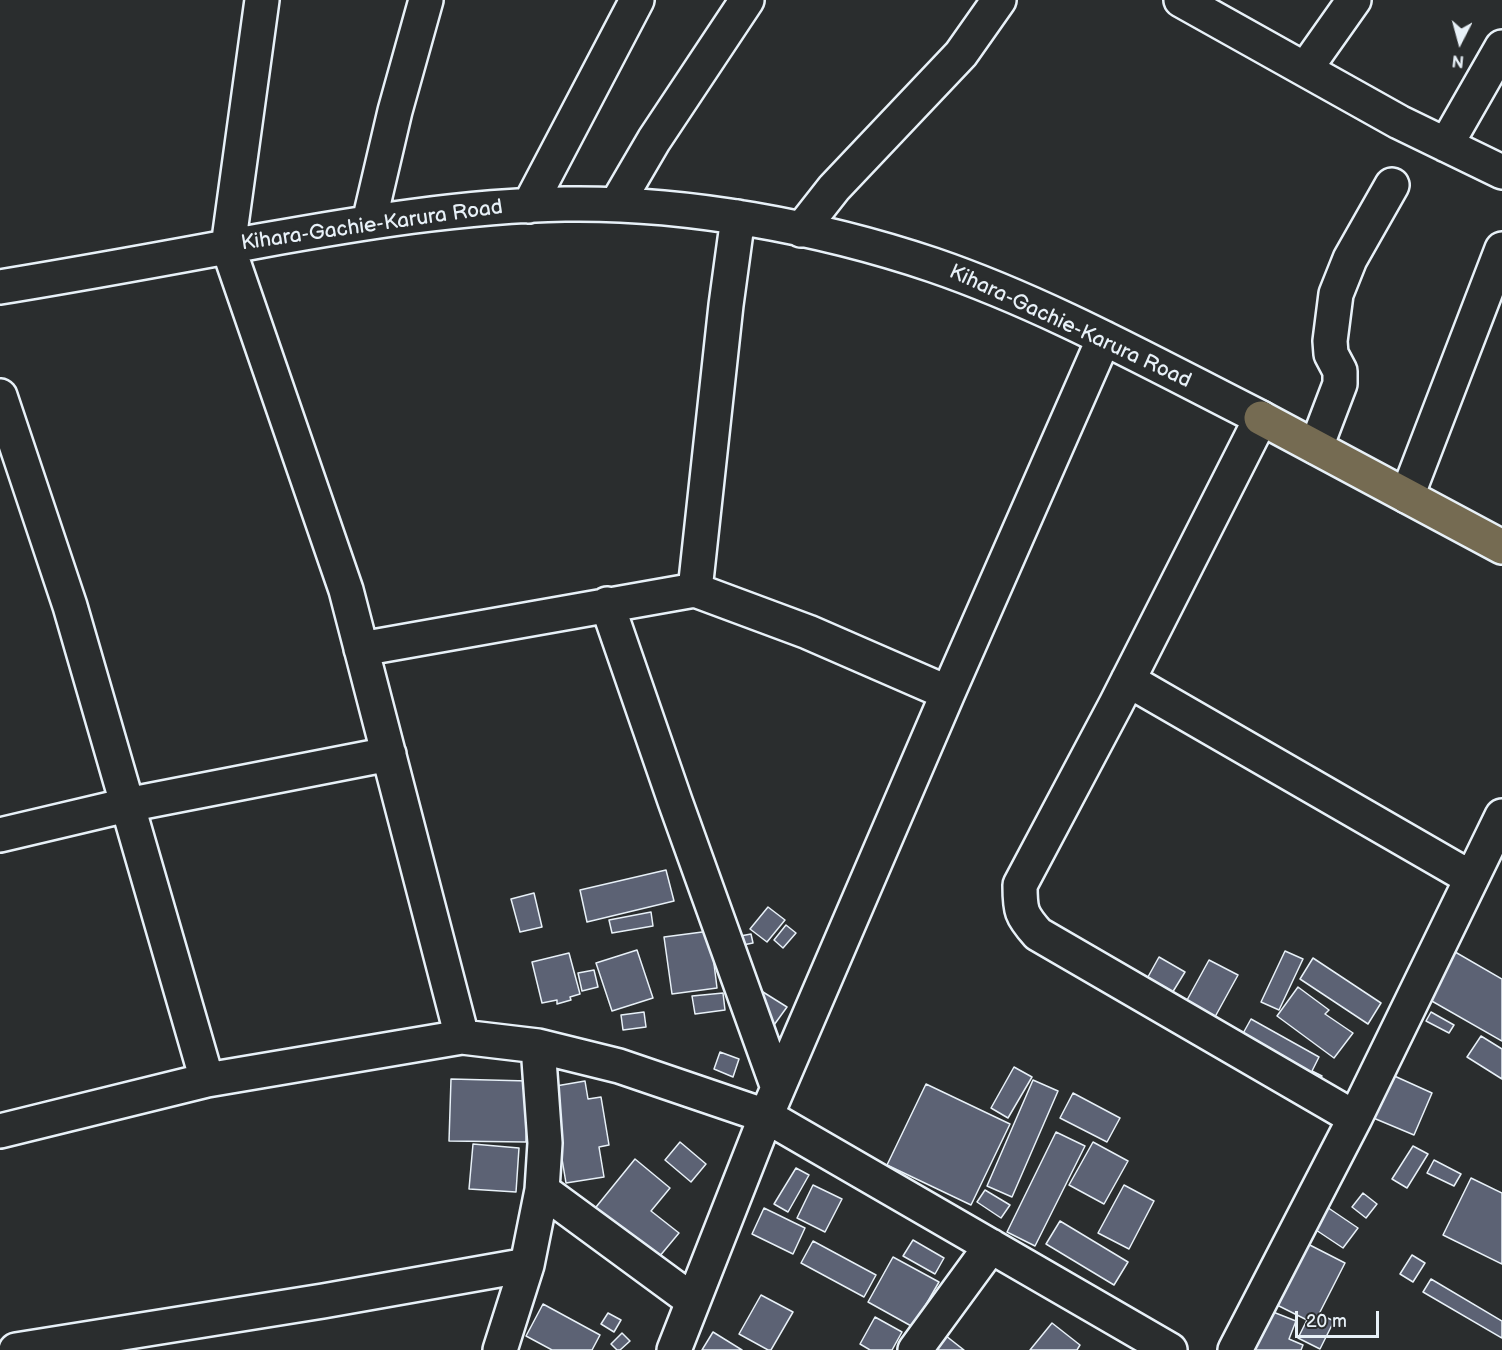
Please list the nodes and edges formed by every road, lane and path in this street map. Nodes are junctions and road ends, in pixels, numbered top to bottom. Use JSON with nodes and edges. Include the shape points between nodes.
{"nodes":[{"id":1,"x":262,"y":0,"type":"edge"},
{"id":2,"x":426,"y":0,"type":"edge"},
{"id":3,"x":637,"y":0,"type":"edge"},
{"id":4,"x":747,"y":0,"type":"edge"},
{"id":5,"x":999,"y":0,"type":"edge"},
{"id":6,"x":1181,"y":0,"type":"edge"},
{"id":7,"x":1354,"y":0,"type":"edge"},
{"id":8,"x":1502,"y":47,"type":"edge"},
{"id":9,"x":1306,"y":69,"type":"junction"},
{"id":10,"x":1446,"y":145,"type":"junction"},
{"id":11,"x":1502,"y":172,"type":"edge"},
{"id":12,"x":1392,"y":185,"type":"dead end"},
{"id":13,"x":616,"y":205,"type":"junction"},
{"id":14,"x":529,"y":206,"type":"junction"},
{"id":15,"x":738,"y":217,"type":"junction"},
{"id":16,"x":369,"y":222,"type":"junction"},
{"id":17,"x":801,"y":230,"type":"junction"},
{"id":18,"x":228,"y":247,"type":"junction"},
{"id":19,"x":1502,"y":249,"type":"edge"},
{"id":20,"x":0,"y":287,"type":"edge"},
{"id":21,"x":1104,"y":338,"type":"junction"},
{"id":22,"x":0,"y":396,"type":"edge"},
{"id":23,"x":1261,"y":418,"type":"junction"},
{"id":24,"x":1316,"y":447,"type":"junction"},
{"id":25,"x":1407,"y":496,"type":"junction"},
{"id":26,"x":1502,"y":547,"type":"edge"},
{"id":27,"x":694,"y":590,"type":"junction"},
{"id":28,"x":607,"y":604,"type":"junction"},
{"id":29,"x":361,"y":649,"type":"junction"},
{"id":30,"x":1128,"y":680,"type":"junction"},
{"id":31,"x":948,"y":693,"type":"junction"},
{"id":32,"x":389,"y":754,"type":"junction"},
{"id":33,"x":127,"y":805,"type":"junction"},
{"id":34,"x":1502,"y":816,"type":"edge"},
{"id":35,"x":0,"y":835,"type":"edge"},
{"id":36,"x":1471,"y":878,"type":"junction"},
{"id":37,"x":462,"y":1037,"type":"junction"},
{"id":38,"x":538,"y":1046,"type":"junction"},
{"id":39,"x":207,"y":1080,"type":"junction"},
{"id":40,"x":772,"y":1102,"type":"junction"},
{"id":41,"x":1355,"y":1118,"type":"junction"},
{"id":42,"x":0,"y":1131,"type":"edge"},
{"id":43,"x":542,"y":1190,"type":"junction"},
{"id":44,"x":991,"y":1246,"type":"junction"},
{"id":45,"x":528,"y":1265,"type":"junction"},
{"id":46,"x":693,"y":1300,"type":"junction"},
{"id":47,"x":16,"y":1350,"type":"edge"},
{"id":48,"x":500,"y":1350,"type":"edge"},
{"id":49,"x":674,"y":1350,"type":"edge"},
{"id":50,"x":915,"y":1350,"type":"edge"},
{"id":51,"x":1170,"y":1350,"type":"edge"},
{"id":52,"x":1235,"y":1350,"type":"edge"}],
"edges":[{"from":1,"to":18,"type":"street"},
{"from":2,"to":16,"type":"street"},
{"from":3,"to":14,"type":"street"},
{"from":4,"to":13,"type":"street"},
{"from":5,"to":17,"type":"street","via":[[961,54],[834,188]]},
{"from":6,"to":9,"type":"street"},
{"from":7,"to":9,"type":"street"},
{"from":8,"to":10,"type":"street"},
{"from":9,"to":10,"type":"street"},
{"from":10,"to":11,"type":"street"},
{"from":12,"to":24,"type":"street","via":[[1350,259],[1336,294],[1330,341],[1340,384]]},
{"from":13,"to":14,"type":"street","name":"Kihara-Gachie-Karura Road"},
{"from":13,"to":15,"type":"street","name":"Kihara-Gachie-Karura Road"},
{"from":14,"to":16,"type":"street","name":"Kihara-Gachie-Karura Road"},
{"from":15,"to":17,"type":"street","name":"Kihara-Gachie-Karura Road"},
{"from":15,"to":27,"type":"street"},
{"from":16,"to":18,"type":"street","name":"Kihara-Gachie-Karura Road"},
{"from":17,"to":21,"type":"street","name":"Kihara-Gachie-Karura Road","via":[[934,266]]},
{"from":18,"to":20,"type":"street","name":"Kihara-Gachie-Karura Road"},
{"from":18,"to":29,"type":"street","via":[[346,590]]},
{"from":19,"to":25,"type":"street"},
{"from":21,"to":23,"type":"street","name":"Kihara-Gachie-Karura Road"},
{"from":21,"to":31,"type":"street"},
{"from":22,"to":33,"type":"street","via":[[70,606]]},
{"from":23,"to":24,"type":"main road","name":"Kihara-Gachie-Karura Road"},
{"from":23,"to":30,"type":"street"},
{"from":24,"to":25,"type":"main road","name":"Kihara-Gachie-Karura Road"},
{"from":25,"to":26,"type":"main road","name":"Kihara-Gachie-Karura Road"},
{"from":27,"to":28,"type":"street"},
{"from":27,"to":31,"type":"street","via":[[808,632]]},
{"from":28,"to":29,"type":"street"},
{"from":28,"to":40,"type":"street"},
{"from":29,"to":32,"type":"street"},
{"from":30,"to":36,"type":"street"},
{"from":30,"to":41,"type":"street","via":[[1020,885],[1025,920],[1038,934]]},
{"from":31,"to":40,"type":"street"},
{"from":32,"to":33,"type":"street"},
{"from":32,"to":37,"type":"street"},
{"from":33,"to":35,"type":"street"},
{"from":33,"to":39,"type":"street"},
{"from":34,"to":36,"type":"street"},
{"from":36,"to":41,"type":"street"},
{"from":37,"to":38,"type":"street"},
{"from":37,"to":39,"type":"street"},
{"from":38,"to":40,"type":"street"},
{"from":38,"to":43,"type":"street","via":[[544,1143]]},
{"from":39,"to":42,"type":"street"},
{"from":40,"to":44,"type":"street"},
{"from":40,"to":46,"type":"street"},
{"from":41,"to":52,"type":"street"},
{"from":43,"to":45,"type":"street"},
{"from":43,"to":46,"type":"street"},
{"from":44,"to":50,"type":"street"},
{"from":44,"to":51,"type":"street"},
{"from":45,"to":47,"type":"street"},
{"from":45,"to":48,"type":"street"},
{"from":46,"to":49,"type":"street"}]}
